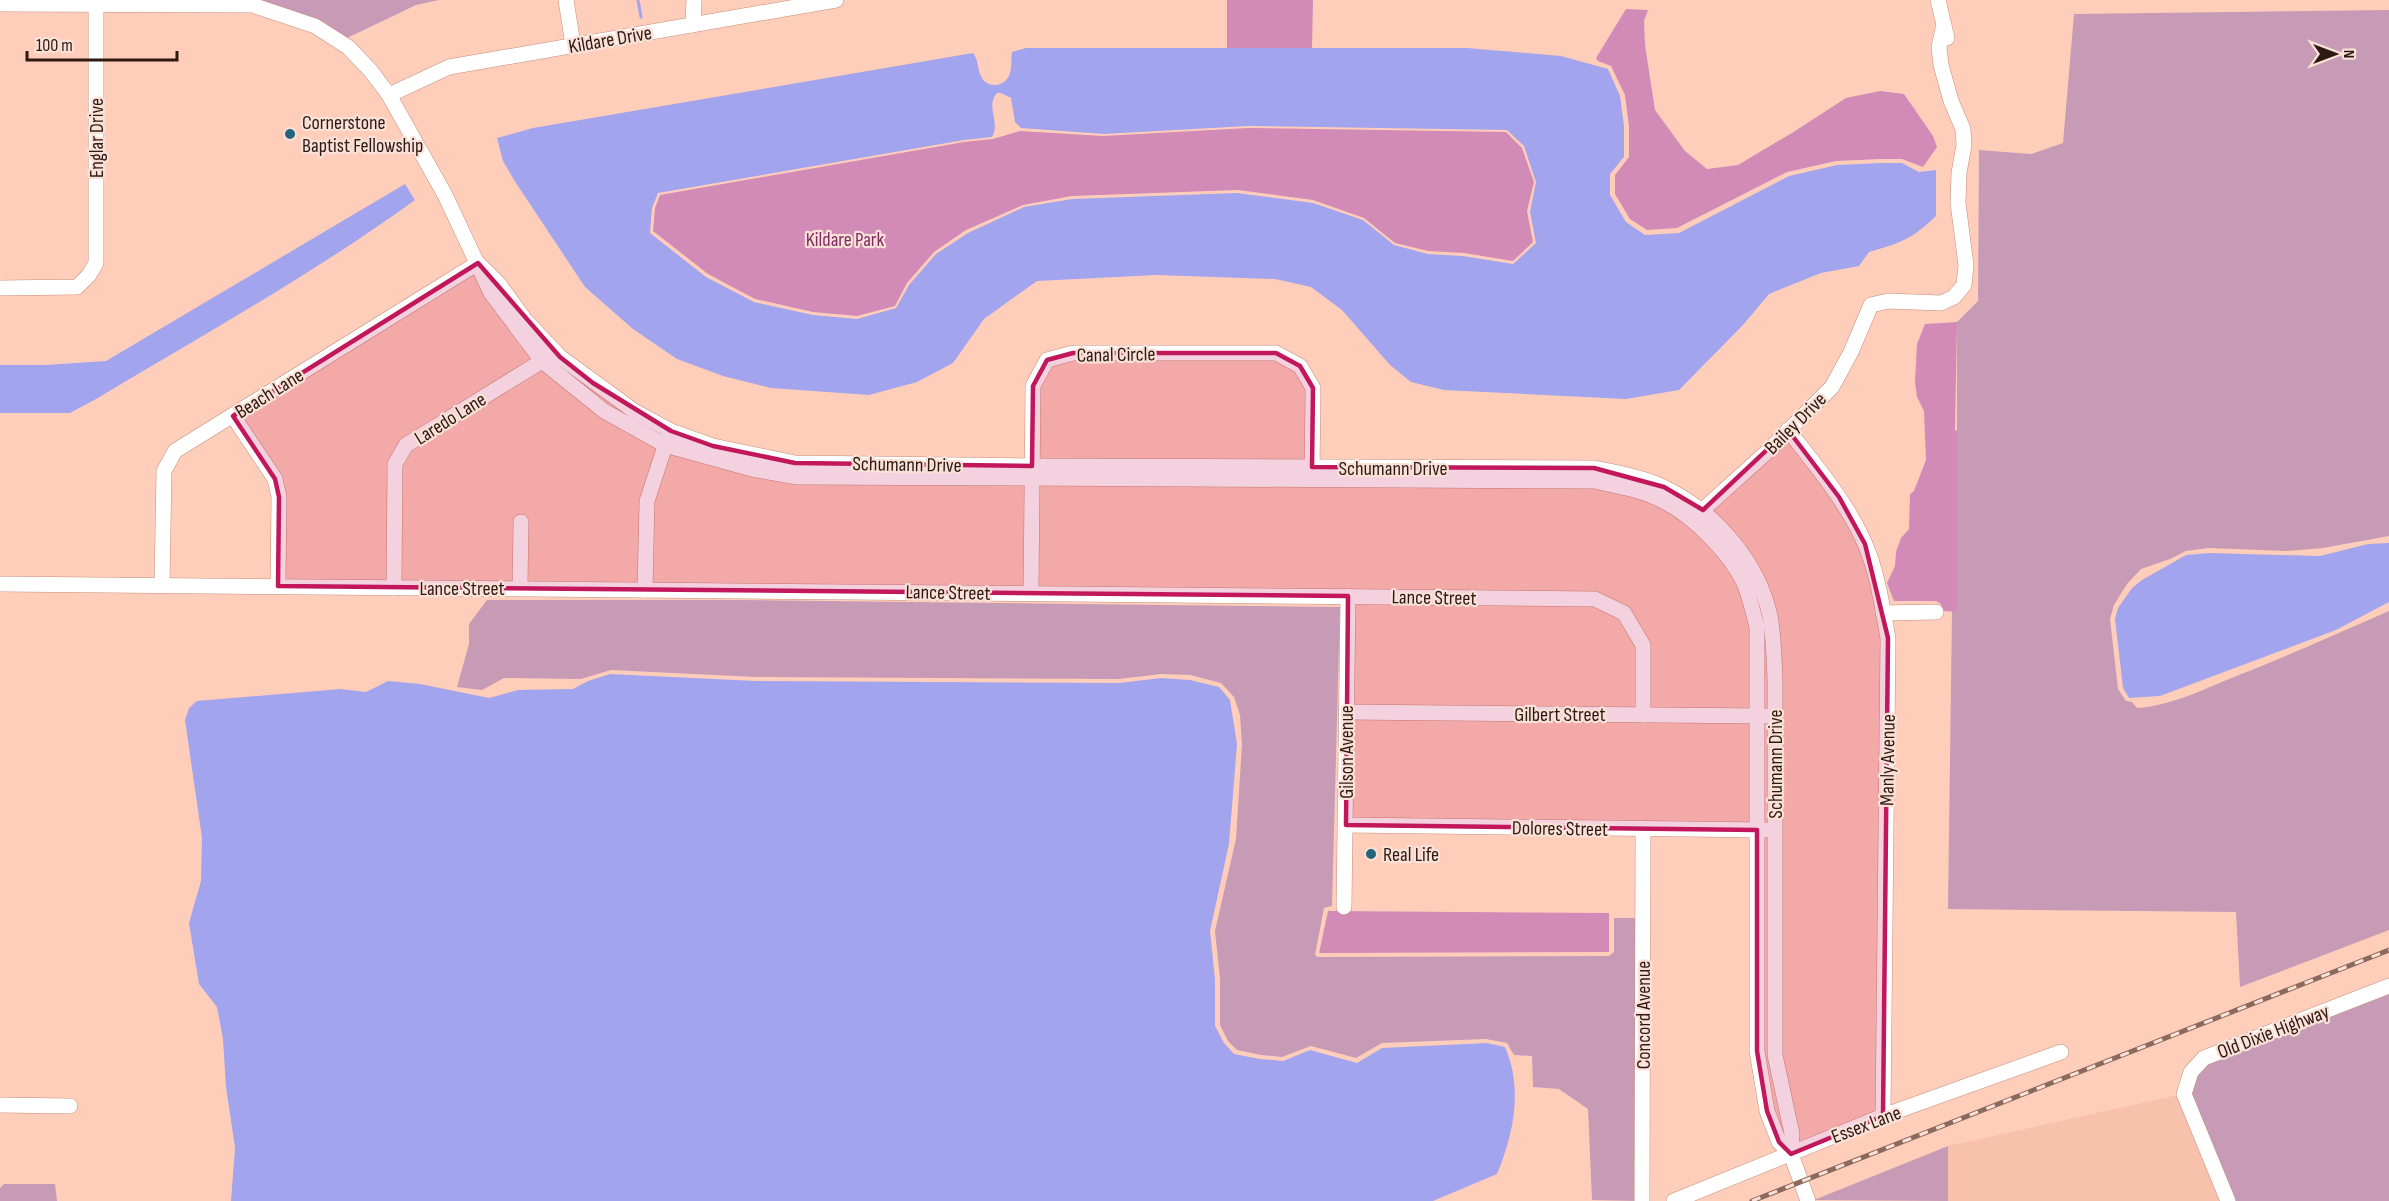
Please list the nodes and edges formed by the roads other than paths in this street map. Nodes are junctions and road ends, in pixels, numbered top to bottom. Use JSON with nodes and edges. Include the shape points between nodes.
{"nodes":[{"id":1,"x":566,"y":0,"type":"edge"},
{"id":2,"x":694,"y":0,"type":"edge"},
{"id":3,"x":833,"y":0,"type":"edge"},
{"id":4,"x":1938,"y":0,"type":"edge"},
{"id":5,"x":96,"y":2,"type":"edge"},
{"id":6,"x":0,"y":4,"type":"edge"},
{"id":7,"x":693,"y":25,"type":"junction"},
{"id":8,"x":573,"y":45,"type":"junction"},
{"id":9,"x":389,"y":95,"type":"junction"},
{"id":10,"x":478,"y":263,"type":"junction"},
{"id":11,"x":0,"y":288,"type":"edge"},
{"id":12,"x":556,"y":353,"type":"junction"},
{"id":13,"x":542,"y":361,"type":"junction"},
{"id":14,"x":233,"y":416,"type":"junction"},
{"id":15,"x":1788,"y":430,"type":"junction"},
{"id":16,"x":668,"y":438,"type":"junction"},
{"id":17,"x":1032,"y":472,"type":"junction"},
{"id":18,"x":1312,"y":474,"type":"junction"},
{"id":19,"x":1698,"y":515,"type":"junction"},
{"id":20,"x":521,"y":522,"type":"dead end"},
{"id":21,"x":0,"y":584,"type":"edge"},
{"id":22,"x":162,"y":584,"type":"junction"},
{"id":23,"x":278,"y":586,"type":"junction"},
{"id":24,"x":520,"y":587,"type":"junction"},
{"id":25,"x":394,"y":588,"type":"junction"},
{"id":26,"x":645,"y":590,"type":"junction"},
{"id":27,"x":1031,"y":593,"type":"junction"},
{"id":28,"x":1348,"y":596,"type":"junction"},
{"id":29,"x":1936,"y":612,"type":"dead end"},
{"id":30,"x":1883,"y":613,"type":"junction"},
{"id":31,"x":1346,"y":712,"type":"junction"},
{"id":32,"x":1643,"y":715,"type":"junction"},
{"id":33,"x":1758,"y":716,"type":"junction"},
{"id":34,"x":1774,"y":716,"type":"junction"},
{"id":35,"x":1346,"y":825,"type":"junction"},
{"id":36,"x":1643,"y":828,"type":"junction"},
{"id":37,"x":1757,"y":830,"type":"junction"},
{"id":38,"x":1774,"y":830,"type":"junction"},
{"id":39,"x":1344,"y":907,"type":"dead end"},
{"id":40,"x":1757,"y":942,"type":"junction"},
{"id":41,"x":1774,"y":942,"type":"junction"},
{"id":42,"x":2389,"y":986,"type":"edge"},
{"id":43,"x":1775,"y":1050,"type":"junction"},
{"id":44,"x":1757,"y":1051,"type":"junction"},
{"id":45,"x":2061,"y":1052,"type":"dead end"},
{"id":46,"x":0,"y":1106,"type":"edge"},
{"id":47,"x":70,"y":1106,"type":"dead end"},
{"id":48,"x":1883,"y":1116,"type":"junction"},
{"id":49,"x":1791,"y":1154,"type":"junction"},
{"id":50,"x":1642,"y":1201,"type":"edge"},
{"id":51,"x":1674,"y":1201,"type":"edge"},
{"id":52,"x":1808,"y":1201,"type":"edge"},
{"id":53,"x":2228,"y":1201,"type":"edge"}],
"edges":[{"from":1,"to":8,"type":"street"},
{"from":2,"to":7,"type":"street"},
{"from":3,"to":7,"type":"street","name":"Kildare Drive"},
{"from":4,"to":15,"type":"street","name":"Bailey Drive","via":[[1943,29],[1939,46],[1941,65],[1963,129],[1958,203],[1966,265],[1964,285],[1954,297],[1941,303],[1888,301],[1871,305],[1832,387]]},
{"from":5,"to":6,"type":"street","name":"Schumann Drive"},
{"from":5,"to":9,"type":"street","name":"Schumann Drive","via":[[252,5],[315,26],[348,47]]},
{"from":5,"to":11,"type":"street","name":"Englar Drive","via":[[96,263],[77,287]]},
{"from":7,"to":8,"type":"street","name":"Kildare Drive"},
{"from":8,"to":9,"type":"street","name":"Kildare Drive","via":[[449,67]]},
{"from":9,"to":10,"type":"street","name":"Schumann Drive"},
{"from":10,"to":12,"type":"street","name":"Schumann Drive"},
{"from":10,"to":13,"type":"street","name":"Schumann Drive","via":[[491,293]]},
{"from":10,"to":14,"type":"street","name":"Beach Lane"},
{"from":12,"to":13,"type":"street","name":"Laredo Lane"},
{"from":12,"to":16,"type":"street","name":"Schumann Drive"},
{"from":13,"to":16,"type":"street","name":"Schumann Drive","via":[[604,411]]},
{"from":13,"to":25,"type":"street","name":"Laredo Lane","via":[[406,445],[395,464]]},
{"from":14,"to":22,"type":"street","name":"Beach Lane","via":[[175,451],[167,462]]},
{"from":14,"to":23,"type":"street","via":[[274,479],[279,497]]},
{"from":15,"to":19,"type":"street","name":"Bailey Drive"},
{"from":15,"to":30,"type":"street","name":"Manly Avenue","via":[[1839,497],[1865,544]]},
{"from":16,"to":17,"type":"street","name":"Schumann Drive","via":[[752,469],[797,477]]},
{"from":16,"to":26,"type":"street","via":[[646,501]]},
{"from":17,"to":18,"type":"street","name":"Schumann Drive"},
{"from":17,"to":18,"type":"street","name":"Canal Circle","via":[[1033,386],[1047,360],[1073,353],[1276,353],[1300,366],[1313,388]]},
{"from":17,"to":27,"type":"street","name":"Canal Circle"},
{"from":18,"to":19,"type":"street","name":"Schumann Drive","via":[[1594,468],[1664,487]]},
{"from":19,"to":33,"type":"street","name":"Schumann Drive","via":[[1744,583],[1757,627]]},
{"from":19,"to":34,"type":"street","name":"Schumann Drive","via":[[1734,544],[1762,589],[1773,637]]},
{"from":20,"to":24,"type":"street"},
{"from":21,"to":22,"type":"street","name":"Lance Street"},
{"from":22,"to":23,"type":"street","name":"Lance Street"},
{"from":23,"to":25,"type":"street","name":"Lance Street"},
{"from":24,"to":25,"type":"street","name":"Lance Street"},
{"from":24,"to":26,"type":"street","name":"Lance Street"},
{"from":26,"to":27,"type":"street","name":"Lance Street"},
{"from":27,"to":28,"type":"street","name":"Lance Street"},
{"from":28,"to":31,"type":"street","name":"Gilson Avenue"},
{"from":28,"to":32,"type":"street","name":"Lance Street","via":[[1595,600],[1624,613],[1643,645]]},
{"from":29,"to":30,"type":"street"},
{"from":30,"to":48,"type":"street","name":"Manly Avenue","via":[[1888,638]]},
{"from":31,"to":32,"type":"street","name":"Gilbert Street"},
{"from":31,"to":35,"type":"street","name":"Gilson Avenue"},
{"from":32,"to":33,"type":"street","name":"Gilbert Street"},
{"from":33,"to":34,"type":"street","name":"Gilbert Street"},
{"from":33,"to":37,"type":"street","name":"Schumann Drive"},
{"from":34,"to":38,"type":"street","name":"Schumann Drive"},
{"from":35,"to":36,"type":"street","name":"Dolores Street"},
{"from":35,"to":39,"type":"street","name":"Gilson Avenue"},
{"from":36,"to":37,"type":"street","name":"Dolores Street"},
{"from":36,"to":50,"type":"street","name":"Concord Avenue"},
{"from":37,"to":38,"type":"street","name":"Dolores Street"},
{"from":37,"to":40,"type":"street","name":"Schumann Drive"},
{"from":38,"to":41,"type":"street","name":"Schumann Drive"},
{"from":40,"to":41,"type":"street"},
{"from":40,"to":44,"type":"street","name":"Schumann Drive"},
{"from":41,"to":43,"type":"street","name":"Schumann Drive"},
{"from":42,"to":53,"type":"street","name":"Old Dixie Highway","via":[[2204,1058],[2191,1072],[2184,1094]]},
{"from":43,"to":44,"type":"street"},
{"from":43,"to":49,"type":"street","name":"Schumann Drive","via":[[1792,1134]]},
{"from":44,"to":49,"type":"street","name":"Schumann Drive","via":[[1767,1111],[1779,1142]]},
{"from":45,"to":48,"type":"street","name":"Essex Lane"},
{"from":46,"to":47,"type":"street"},
{"from":48,"to":49,"type":"street","name":"Essex Lane"},
{"from":49,"to":51,"type":"street","name":"Essex Lane"},
{"from":49,"to":52,"type":"street","name":"Schumann Drive"}]}
